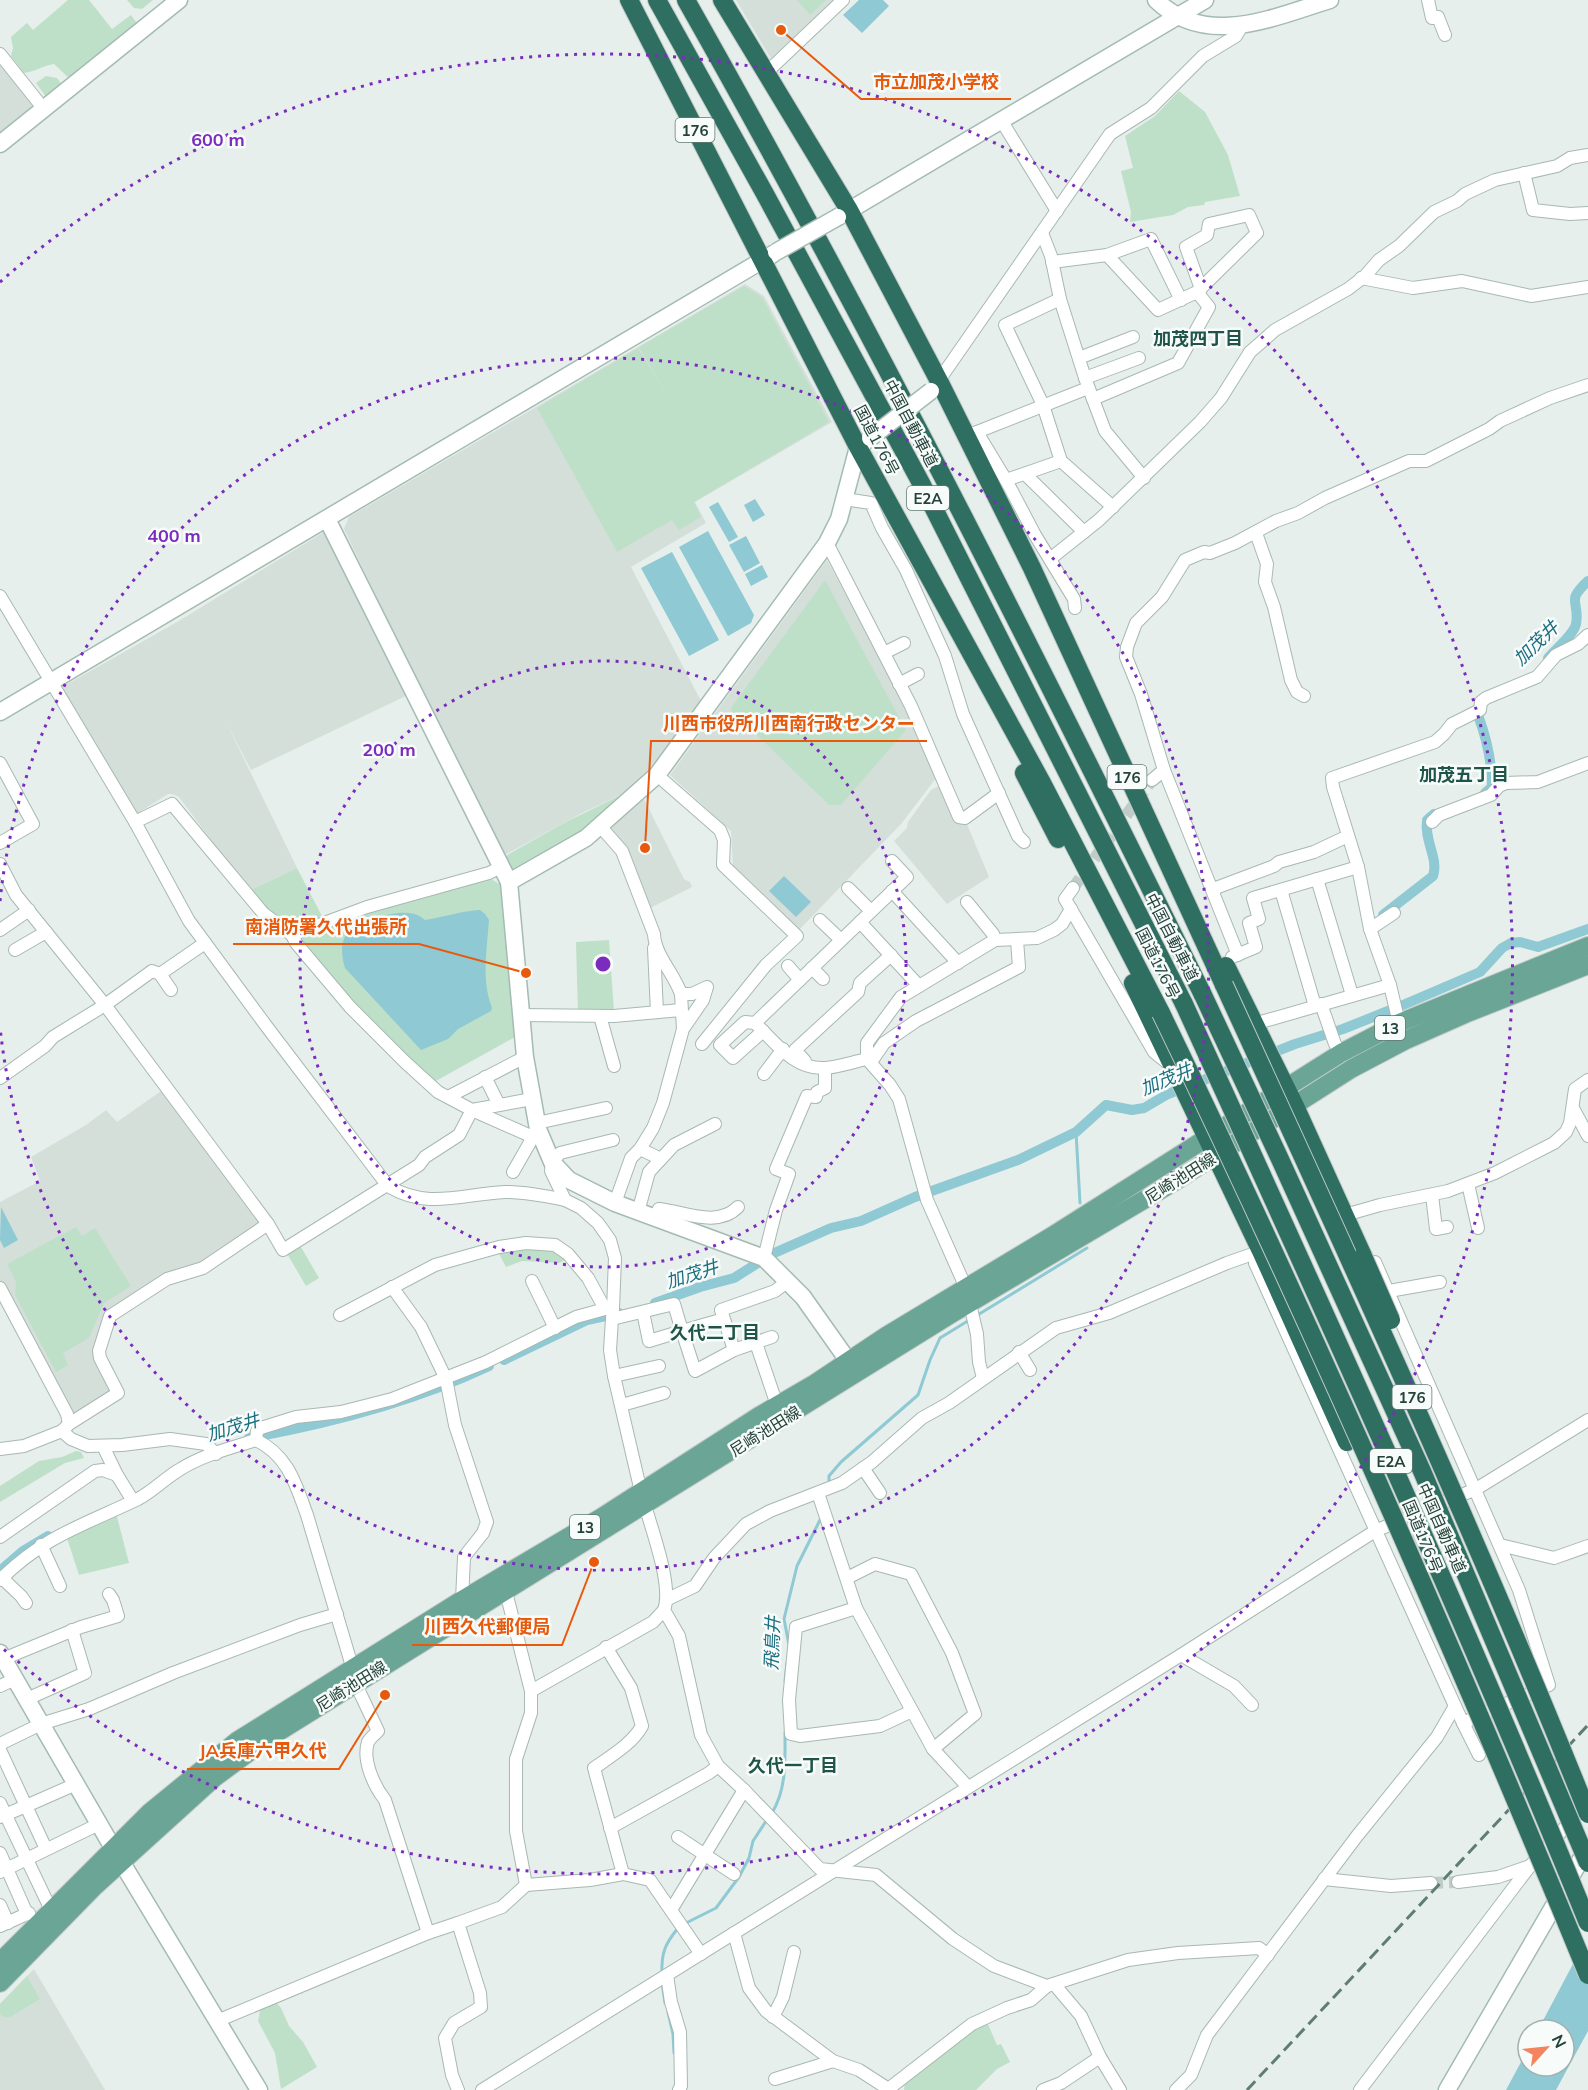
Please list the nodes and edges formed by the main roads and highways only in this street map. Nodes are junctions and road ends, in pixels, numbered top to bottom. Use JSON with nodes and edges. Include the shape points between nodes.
{"nodes":[{"id":1,"x":629,"y":0,"type":"edge"},
{"id":2,"x":657,"y":0,"type":"edge"},
{"id":3,"x":686,"y":0,"type":"edge"},
{"id":4,"x":722,"y":0,"type":"edge"},
{"id":5,"x":1032,"y":568,"type":"junction"},
{"id":6,"x":947,"y":611,"type":"junction"},
{"id":7,"x":1588,"y":946,"type":"edge"},
{"id":8,"x":1588,"y":965,"type":"edge"},
{"id":9,"x":1286,"y":1088,"type":"junction"},
{"id":10,"x":1295,"y":1106,"type":"junction"},
{"id":11,"x":1207,"y":1137,"type":"junction"},
{"id":12,"x":1215,"y":1156,"type":"junction"},
{"id":13,"x":967,"y":1296,"type":"junction"},
{"id":14,"x":852,"y":1369,"type":"junction"},
{"id":15,"x":643,"y":1498,"type":"junction"},
{"id":16,"x":355,"y":1675,"type":"junction"},
{"id":17,"x":1548,"y":1715,"type":"junction"},
{"id":18,"x":1504,"y":1774,"type":"junction"},
{"id":19,"x":1588,"y":1814,"type":"edge"},
{"id":20,"x":118,"y":1855,"type":"junction"},
{"id":21,"x":1588,"y":1863,"type":"edge"},
{"id":22,"x":1588,"y":1923,"type":"edge"},
{"id":23,"x":0,"y":1962,"type":"edge"},
{"id":24,"x":1588,"y":1976,"type":"edge"},
{"id":25,"x":0,"y":1983,"type":"edge"}],
"edges":[{"from":1,"to":6,"type":"highway","name":"国道176号","number":"176","via":[[769,256]]},
{"from":2,"to":22,"type":"highway","name":"中国自動車道","number":"E2A","bridge":true,"via":[[921,483],[1184,1004],[1498,1704]]},
{"from":3,"to":21,"type":"highway","name":"中国自動車道","number":"E2A","bridge":true,"via":[[774,157],[941,474],[1203,995],[1422,1471]]},
{"from":4,"to":5,"type":"highway","number":"176","via":[[766,73],[935,386],[972,434]]},
{"from":5,"to":9,"type":"highway","via":[[1231,958],[1254,1024]]},
{"from":5,"to":17,"type":"highway","number":"176","bridge":true,"via":[[1402,1376]]},
{"from":6,"to":11,"type":"highway","via":[[1036,798],[1101,920]]},
{"from":6,"to":18,"type":"highway","name":"国道176号","number":"176","bridge":true,"via":[[1041,781],[1161,1013],[1246,1189],[1347,1410]]},
{"from":7,"to":9,"type":"main road","name":"尼崎池田線","number":"13","via":[[1399,1023]]},
{"from":8,"to":10,"type":"main road","name":"尼崎池田線","number":"13","via":[[1406,1040],[1351,1069]]},
{"from":9,"to":10,"type":"highway"},
{"from":9,"to":11,"type":"main road","name":"尼崎池田線","number":"13"},
{"from":10,"to":12,"type":"main road","name":"尼崎池田線","number":"13"},
{"from":10,"to":17,"type":"highway","bridge":true,"via":[[1487,1539]]},
{"from":11,"to":12,"type":"highway"},
{"from":11,"to":13,"type":"main road","name":"尼崎池田線","number":"13"},
{"from":12,"to":13,"type":"main road","name":"尼崎池田線","number":"13"},
{"from":12,"to":18,"type":"highway","bridge":true,"via":[[1440,1651]]},
{"from":13,"to":14,"type":"main road","name":"尼崎池田線","number":"13"},
{"from":14,"to":15,"type":"main road","name":"尼崎池田線","number":"13"},
{"from":14,"to":15,"type":"main road","name":"尼崎池田線","number":"13","via":[[777,1405]]},
{"from":15,"to":16,"type":"main road","name":"尼崎池田線","number":"13","via":[[506,1592]]},
{"from":15,"to":16,"type":"main road","name":"尼崎池田線","number":"13","via":[[602,1517],[462,1600]]},
{"from":16,"to":20,"type":"main road","name":"尼崎池田線","number":"13","via":[[214,1778]]},
{"from":17,"to":19,"type":"highway","number":"176","bridge":true},
{"from":18,"to":24,"type":"highway","name":"国道176号","number":"176","bridge":true},
{"from":20,"to":23,"type":"main road","name":"尼崎池田線","number":"13","via":[[51,1910]]},
{"from":20,"to":25,"type":"main road","name":"尼崎池田線","number":"13","via":[[95,1886]]}]}
